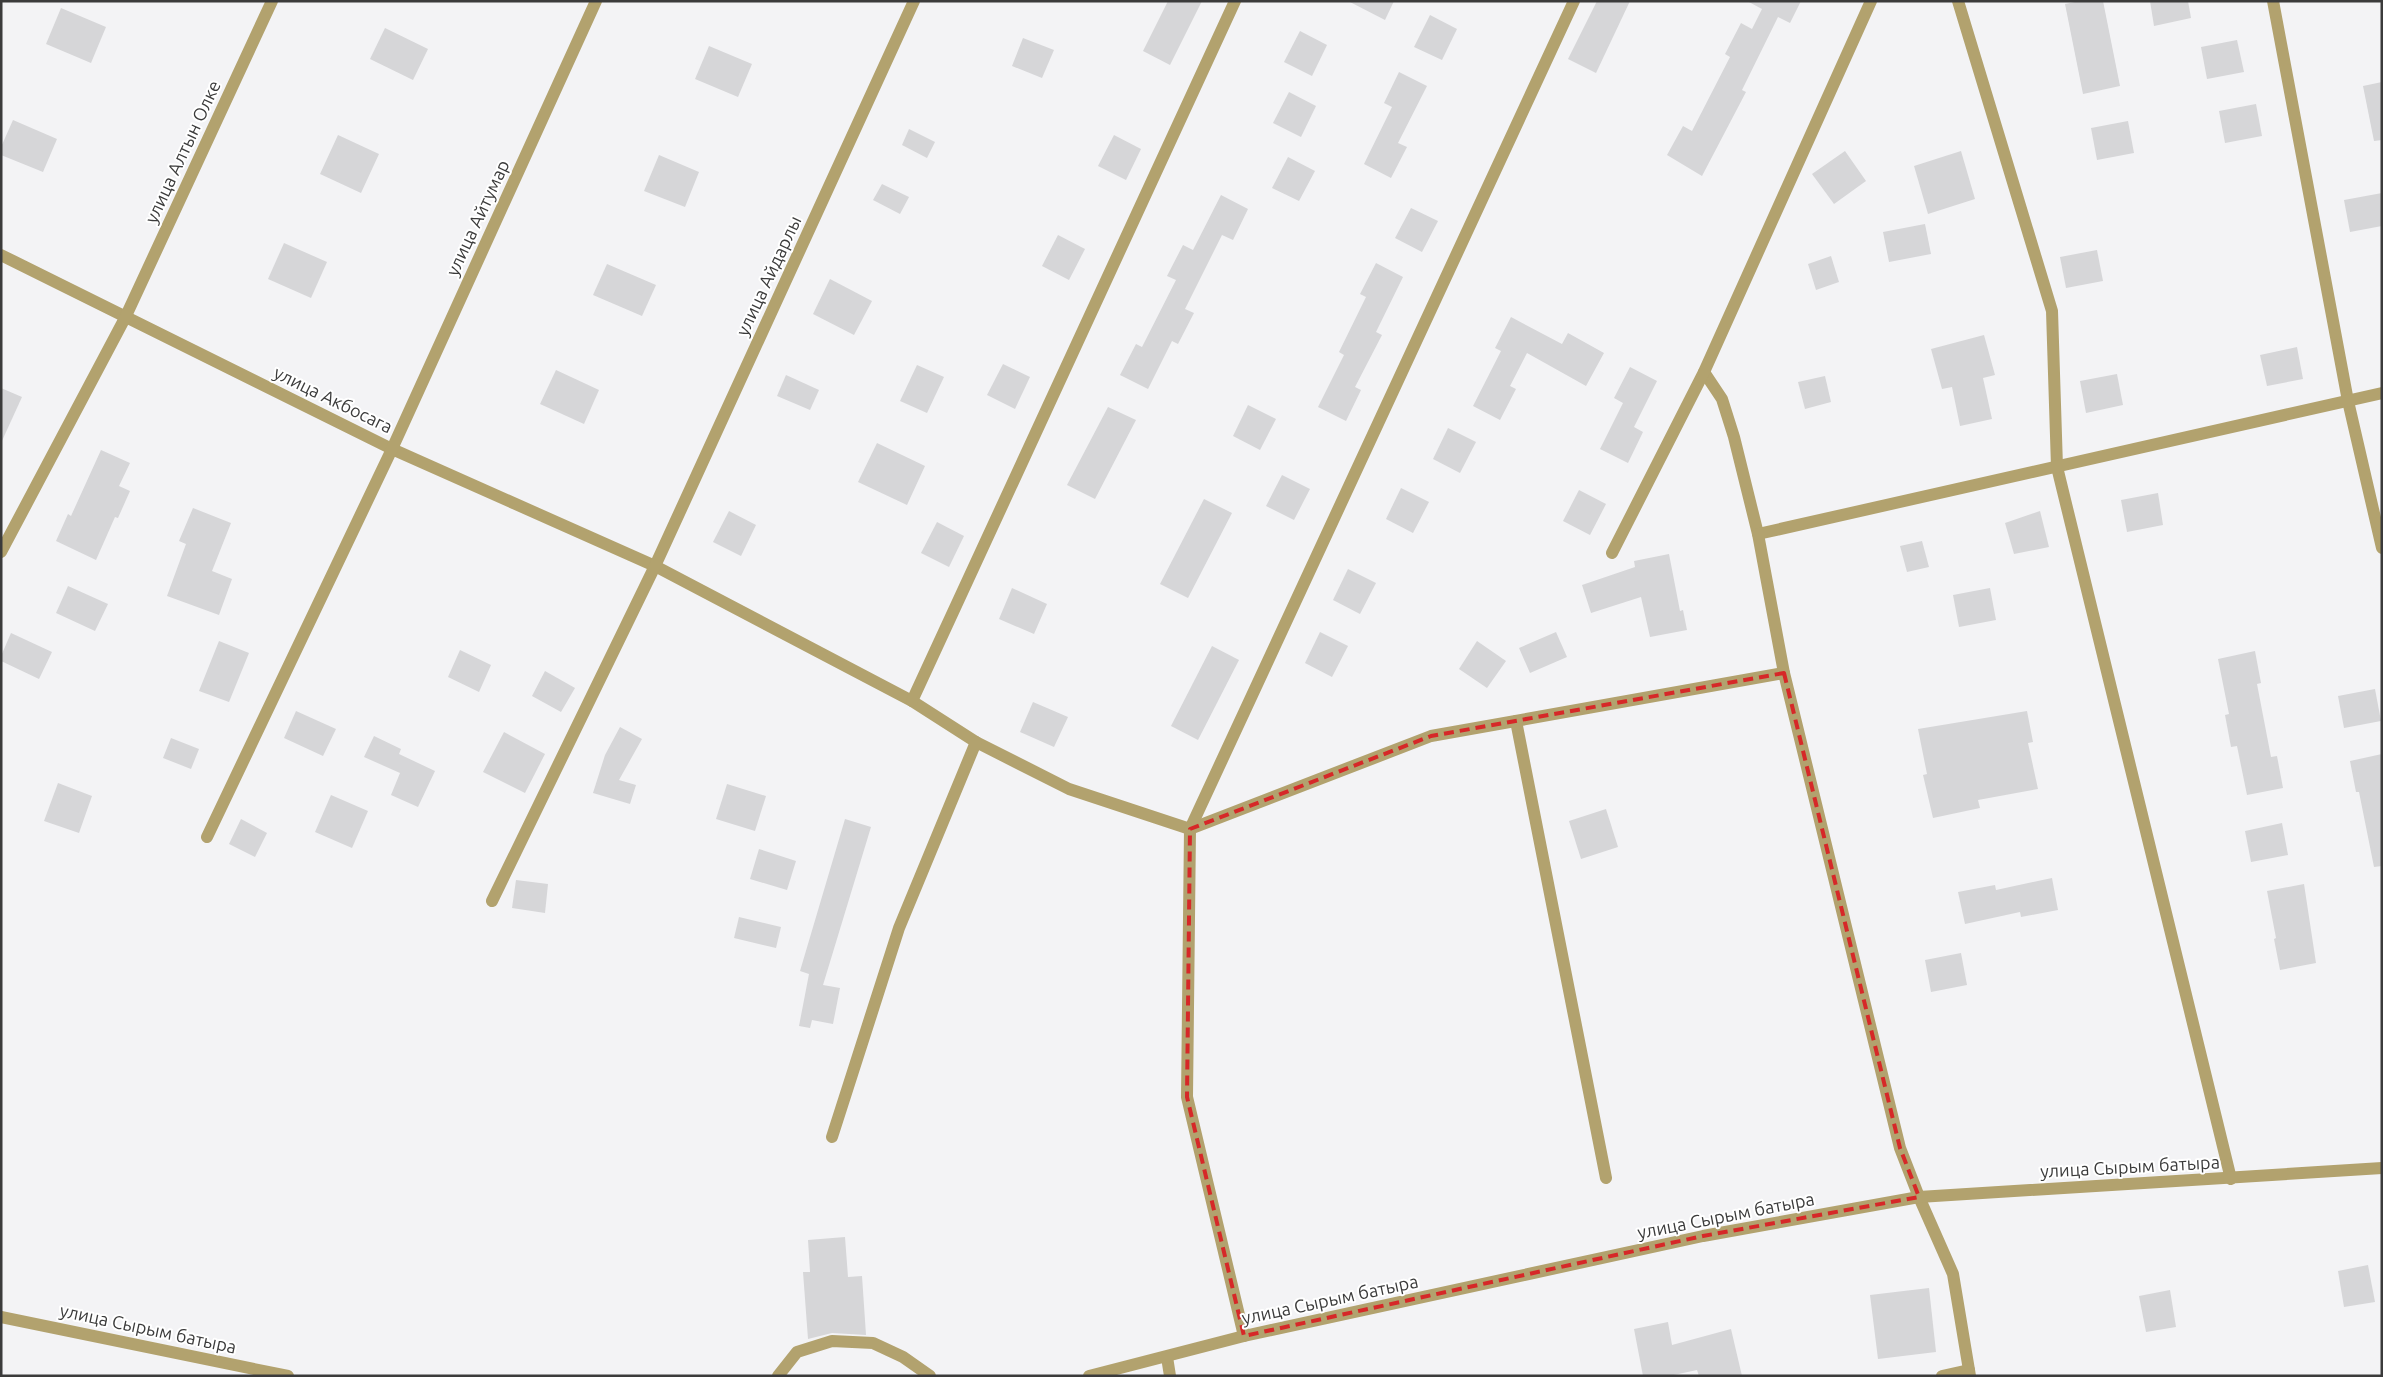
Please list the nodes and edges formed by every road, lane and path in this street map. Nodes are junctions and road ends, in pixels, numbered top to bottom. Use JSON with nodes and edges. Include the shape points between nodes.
{"nodes":[{"id":1,"x":272,"y":1,"type":"edge"},
{"id":2,"x":596,"y":1,"type":"edge"},
{"id":3,"x":914,"y":1,"type":"edge"},
{"id":4,"x":1235,"y":1,"type":"edge"},
{"id":5,"x":1574,"y":1,"type":"edge"},
{"id":6,"x":1871,"y":1,"type":"edge"},
{"id":7,"x":1958,"y":1,"type":"edge"},
{"id":8,"x":2274,"y":1,"type":"edge"},
{"id":9,"x":1,"y":255,"type":"edge"},
{"id":10,"x":125,"y":318,"type":"junction"},
{"id":11,"x":1704,"y":372,"type":"junction"},
{"id":12,"x":2382,"y":393,"type":"edge"},
{"id":13,"x":2348,"y":401,"type":"junction"},
{"id":14,"x":392,"y":449,"type":"junction"},
{"id":15,"x":2057,"y":467,"type":"junction"},
{"id":16,"x":1758,"y":534,"type":"junction"},
{"id":17,"x":2382,"y":548,"type":"edge"},
{"id":18,"x":1,"y":552,"type":"edge"},
{"id":19,"x":1612,"y":553,"type":"dead end"},
{"id":20,"x":655,"y":566,"type":"junction"},
{"id":21,"x":1784,"y":673,"type":"junction"},
{"id":22,"x":912,"y":701,"type":"junction"},
{"id":23,"x":1516,"y":721,"type":"junction"},
{"id":24,"x":976,"y":742,"type":"junction"},
{"id":25,"x":1190,"y":829,"type":"junction"},
{"id":26,"x":206,"y":837,"type":"dead end"},
{"id":27,"x":492,"y":901,"type":"dead end"},
{"id":28,"x":832,"y":1137,"type":"dead end"},
{"id":29,"x":2382,"y":1168,"type":"edge"},
{"id":30,"x":1606,"y":1178,"type":"dead end"},
{"id":31,"x":2231,"y":1179,"type":"junction"},
{"id":32,"x":1919,"y":1197,"type":"junction"},
{"id":33,"x":1,"y":1317,"type":"edge"},
{"id":34,"x":1244,"y":1336,"type":"junction"},
{"id":35,"x":1167,"y":1357,"type":"junction"},
{"id":36,"x":1969,"y":1373,"type":"edge"},
{"id":37,"x":288,"y":1376,"type":"edge"},
{"id":38,"x":778,"y":1376,"type":"edge"},
{"id":39,"x":930,"y":1376,"type":"edge"},
{"id":40,"x":1089,"y":1376,"type":"edge"},
{"id":41,"x":1170,"y":1376,"type":"edge"},
{"id":42,"x":1942,"y":1376,"type":"edge"}],
"edges":[{"from":1,"to":10,"type":"street","name":"улица Алтын Олке"},
{"from":2,"to":14,"type":"street","name":"улица Айтумар"},
{"from":3,"to":20,"type":"street","name":"улица Айдарлы"},
{"from":4,"to":22,"type":"street"},
{"from":5,"to":25,"type":"street"},
{"from":6,"to":11,"type":"street"},
{"from":7,"to":15,"type":"street","via":[[2052,311]]},
{"from":8,"to":13,"type":"street"},
{"from":9,"to":10,"type":"street","name":"улица Акбосага"},
{"from":10,"to":14,"type":"street","name":"улица Акбосага"},
{"from":10,"to":18,"type":"street","name":"улица Алтын Олке"},
{"from":11,"to":16,"type":"street","via":[[1722,399]]},
{"from":11,"to":19,"type":"street"},
{"from":12,"to":13,"type":"street"},
{"from":13,"to":15,"type":"street"},
{"from":13,"to":17,"type":"street"},
{"from":14,"to":20,"type":"street","name":"улица Акбосага"},
{"from":14,"to":26,"type":"street","name":"улица Айтумар"},
{"from":15,"to":16,"type":"street"},
{"from":15,"to":31,"type":"street"},
{"from":16,"to":21,"type":"street"},
{"from":20,"to":22,"type":"street","name":"улица Акбосага"},
{"from":20,"to":27,"type":"street","name":"улица Айдарлы"},
{"from":21,"to":23,"type":"street"},
{"from":21,"to":32,"type":"street","via":[[1900,1148]]},
{"from":22,"to":24,"type":"street","name":"улица Акбосага"},
{"from":23,"to":25,"type":"street","via":[[1431,736]]},
{"from":23,"to":30,"type":"street"},
{"from":24,"to":25,"type":"street","name":"улица Акбосага","via":[[1069,789]]},
{"from":24,"to":28,"type":"street","via":[[899,928]]},
{"from":25,"to":34,"type":"street","via":[[1187,1097]]},
{"from":29,"to":31,"type":"street","name":"улица Сырым батыра"},
{"from":31,"to":32,"type":"street","name":"улица Сырым батыра"},
{"from":32,"to":34,"type":"street","name":"улица Сырым батыра","via":[[1703,1236]]},
{"from":32,"to":36,"type":"street","via":[[1953,1274]]},
{"from":33,"to":37,"type":"street","name":"улица Сырым батыра"},
{"from":34,"to":35,"type":"street","name":"улица Сырым батыра"},
{"from":35,"to":40,"type":"street","name":"улица Сырым батыра"},
{"from":35,"to":41,"type":"street"},
{"from":36,"to":42,"type":"street"},
{"from":38,"to":39,"type":"street","via":[[797,1352],[832,1341],[873,1343],[903,1357]]}]}
